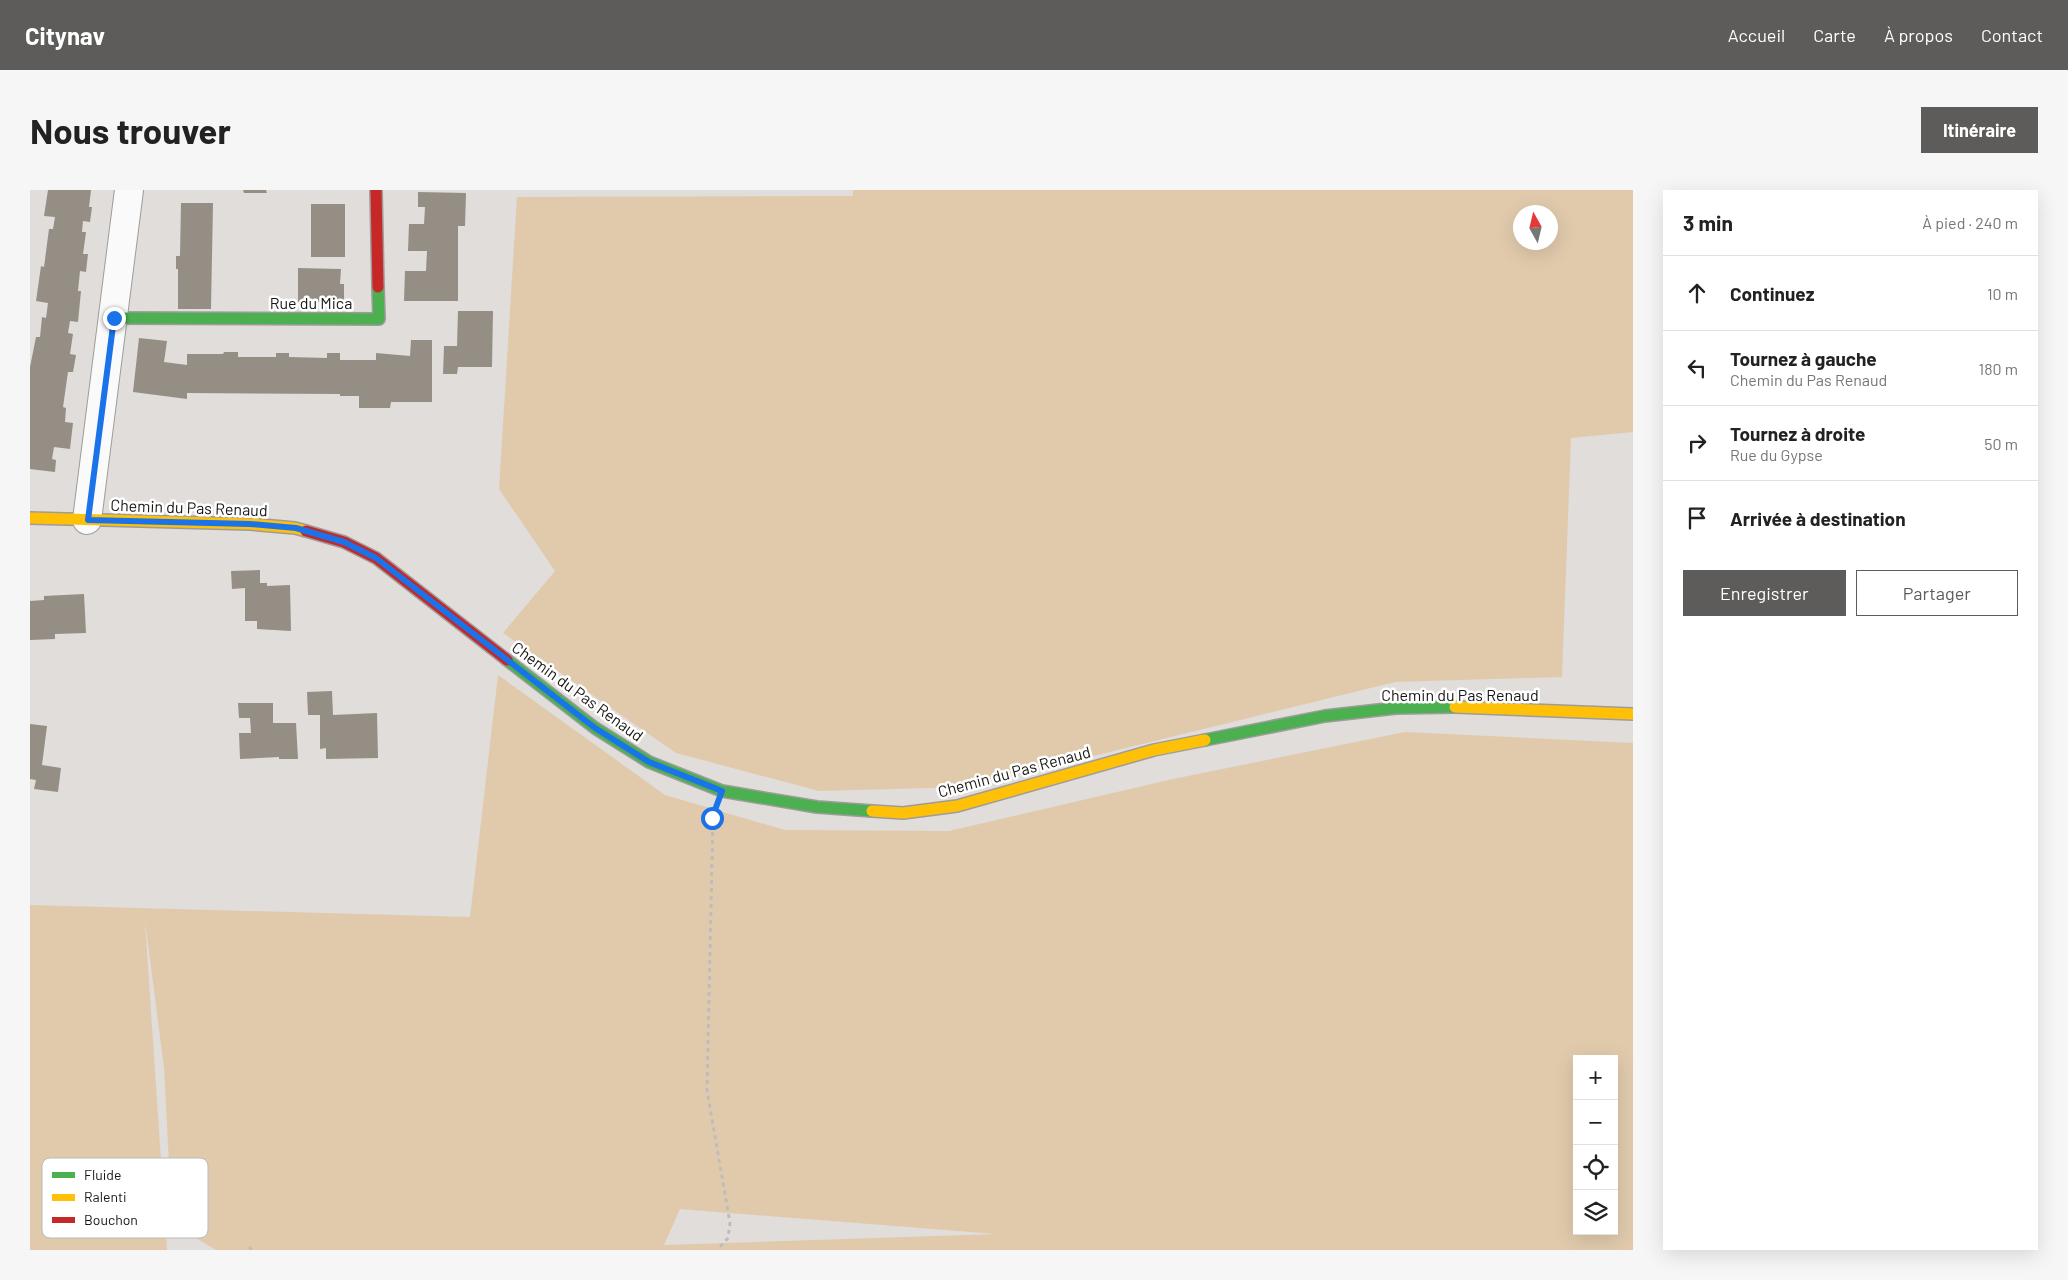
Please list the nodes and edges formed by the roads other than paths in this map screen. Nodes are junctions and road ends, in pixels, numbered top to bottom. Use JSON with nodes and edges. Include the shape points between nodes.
{"nodes":[{"id":1,"x":129,"y":190,"type":"edge"},
{"id":2,"x":376,"y":190,"type":"edge"},
{"id":3,"x":114,"y":318,"type":"junction"},
{"id":4,"x":30,"y":518,"type":"edge"},
{"id":5,"x":88,"y":520,"type":"junction"},
{"id":6,"x":1633,"y":714,"type":"edge"}],
"edges":[{"from":1,"to":3,"type":"street"},
{"from":2,"to":3,"type":"street","name":"Rue du Mica","via":[[379,319]]},
{"from":3,"to":5,"type":"street"},
{"from":4,"to":5,"type":"street","name":"Chemin du Pas Renaud"},
{"from":5,"to":6,"type":"street","name":"Chemin du Pas Renaud","via":[[296,528],[344,542],[376,558],[595,728],[649,762],[722,791],[817,808],[903,813],[957,806],[1154,750],[1325,716],[1396,708],[1474,707]]}]}
